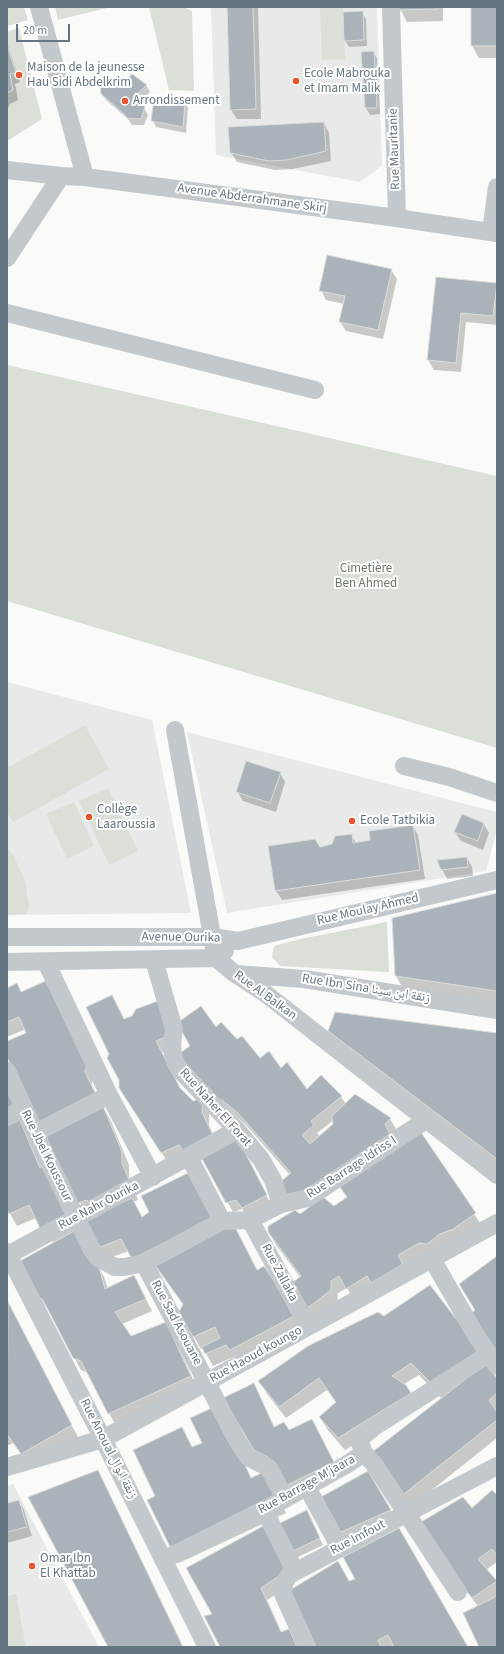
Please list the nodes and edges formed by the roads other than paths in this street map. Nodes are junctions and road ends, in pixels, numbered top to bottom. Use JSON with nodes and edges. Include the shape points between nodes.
{"nodes":[{"id":1,"x":39,"y":7,"type":"edge"},
{"id":2,"x":391,"y":7,"type":"edge"},
{"id":3,"x":7,"y":170,"type":"edge"},
{"id":4,"x":61,"y":176,"type":"junction"},
{"id":5,"x":85,"y":177,"type":"junction"},
{"id":6,"x":497,"y":187,"type":"edge"},
{"id":7,"x":397,"y":218,"type":"junction"},
{"id":8,"x":494,"y":233,"type":"edge"},
{"id":9,"x":7,"y":258,"type":"edge"},
{"id":10,"x":7,"y":313,"type":"edge"},
{"id":11,"x":315,"y":390,"type":"dead end"},
{"id":12,"x":175,"y":730,"type":"dead end"},
{"id":13,"x":404,"y":766,"type":"dead end"},
{"id":14,"x":497,"y":793,"type":"edge"},
{"id":15,"x":497,"y":880,"type":"edge"},
{"id":16,"x":7,"y":937,"type":"edge"},
{"id":17,"x":213,"y":937,"type":"junction"},
{"id":18,"x":238,"y":940,"type":"junction"},
{"id":19,"x":216,"y":958,"type":"junction"},
{"id":20,"x":154,"y":960,"type":"junction"},
{"id":21,"x":7,"y":962,"type":"edge"},
{"id":22,"x":46,"y":962,"type":"junction"},
{"id":23,"x":234,"y":973,"type":"junction"},
{"id":24,"x":497,"y":1010,"type":"edge"},
{"id":25,"x":7,"y":1072,"type":"edge"},
{"id":26,"x":109,"y":1095,"type":"junction"},
{"id":27,"x":24,"y":1109,"type":"junction"},
{"id":28,"x":7,"y":1117,"type":"edge"},
{"id":29,"x":426,"y":1120,"type":"junction"},
{"id":30,"x":237,"y":1130,"type":"junction"},
{"id":31,"x":35,"y":1133,"type":"junction"},
{"id":32,"x":189,"y":1157,"type":"junction"},
{"id":33,"x":497,"y":1175,"type":"edge"},
{"id":34,"x":154,"y":1177,"type":"junction"},
{"id":35,"x":281,"y":1204,"type":"junction"},
{"id":36,"x":76,"y":1218,"type":"junction"},
{"id":37,"x":250,"y":1220,"type":"junction"},
{"id":38,"x":222,"y":1221,"type":"junction"},
{"id":39,"x":497,"y":1223,"type":"edge"},
{"id":40,"x":8,"y":1254,"type":"edge"},
{"id":41,"x":432,"y":1259,"type":"junction"},
{"id":42,"x":144,"y":1262,"type":"junction"},
{"id":43,"x":14,"y":1283,"type":"edge"},
{"id":44,"x":308,"y":1326,"type":"junction"},
{"id":45,"x":493,"y":1360,"type":"edge"},
{"id":46,"x":207,"y":1382,"type":"junction"},
{"id":47,"x":103,"y":1439,"type":"junction"},
{"id":48,"x":364,"y":1453,"type":"junction"},
{"id":49,"x":497,"y":1466,"type":"edge"},
{"id":50,"x":7,"y":1467,"type":"edge"},
{"id":51,"x":307,"y":1487,"type":"junction"},
{"id":52,"x":286,"y":1499,"type":"junction"},
{"id":53,"x":264,"y":1510,"type":"junction"},
{"id":54,"x":405,"y":1514,"type":"junction"},
{"id":55,"x":340,"y":1548,"type":"junction"},
{"id":56,"x":163,"y":1560,"type":"junction"},
{"id":57,"x":295,"y":1571,"type":"junction"},
{"id":58,"x":458,"y":1592,"type":"dead end"},
{"id":59,"x":207,"y":1647,"type":"edge"},
{"id":60,"x":307,"y":1647,"type":"edge"}],
"edges":[{"from":1,"to":5,"type":"street"},
{"from":2,"to":7,"type":"street","name":"Rue Mauritanie"},
{"from":3,"to":4,"type":"street","name":"Avenue Abderrahmane Skirj"},
{"from":4,"to":5,"type":"street","name":"Avenue Abderrahmane Skirj"},
{"from":4,"to":9,"type":"street"},
{"from":5,"to":7,"type":"street","name":"Avenue Abderrahmane Skirj"},
{"from":6,"to":8,"type":"street"},
{"from":7,"to":8,"type":"street","name":"Avenue Abderrahmane Skirj"},
{"from":10,"to":11,"type":"street"},
{"from":12,"to":17,"type":"street"},
{"from":13,"to":14,"type":"street"},
{"from":15,"to":18,"type":"street","name":"Rue Moulay Ahmed"},
{"from":16,"to":17,"type":"street","name":"Avenue Ourika"},
{"from":17,"to":18,"type":"street","name":"Avenue Ourika"},
{"from":17,"to":19,"type":"street"},
{"from":18,"to":19,"type":"street","name":"Avenue Ourika"},
{"from":19,"to":20,"type":"street","name":"Avenue Ourika"},
{"from":19,"to":23,"type":"street","name":"Rue Al Balkan"},
{"from":20,"to":22,"type":"street","name":"Avenue Ourika"},
{"from":20,"to":30,"type":"street","name":"Rue Naher El Forat","via":[[174,1029],[172,1045],[176,1064]]},
{"from":21,"to":22,"type":"street","name":"Avenue Ourika"},
{"from":22,"to":26,"type":"street"},
{"from":23,"to":24,"type":"street","name":"Rue Ibn Sina زنقة ابن سينا","via":[[304,979]]},
{"from":23,"to":29,"type":"street","name":"Rue Al Balkan","via":[[266,994]]},
{"from":25,"to":27,"type":"street","name":"Rue Jbel Koussour"},
{"from":26,"to":31,"type":"street"},
{"from":26,"to":34,"type":"street"},
{"from":27,"to":28,"type":"street"},
{"from":27,"to":31,"type":"street","name":"Rue Jbel Koussour"},
{"from":29,"to":33,"type":"street","name":"Rue Al Balkan"},
{"from":29,"to":35,"type":"street","name":"Rue Barrage Idriss I","via":[[308,1198]]},
{"from":30,"to":32,"type":"street","name":"Rue Nahr Ourika"},
{"from":30,"to":35,"type":"street","name":"Rue Naher El Forat","via":[[261,1159],[273,1180]]},
{"from":31,"to":36,"type":"street","name":"Rue Jbel Koussour"},
{"from":32,"to":34,"type":"street","name":"Rue Nahr Ourika"},
{"from":32,"to":38,"type":"street"},
{"from":34,"to":36,"type":"street","name":"Rue Nahr Ourika"},
{"from":35,"to":37,"type":"street","name":"Rue Barrage Idriss I"},
{"from":36,"to":40,"type":"street","name":"Rue Nahr Ourika"},
{"from":36,"to":42,"type":"street","name":"Rue Jbel Koussour","via":[[91,1248],[105,1263],[124,1267]]},
{"from":37,"to":38,"type":"street","name":"Rue Barrage Idriss I"},
{"from":37,"to":44,"type":"street","name":"Rue Zallaka"},
{"from":38,"to":42,"type":"street","name":"Rue Barrage Idriss I"},
{"from":39,"to":41,"type":"street","name":"Rue Haoud koungo"},
{"from":40,"to":43,"type":"street","name":"Rue Anoual زنقة انوال"},
{"from":41,"to":44,"type":"street","name":"Rue Haoud koungo"},
{"from":41,"to":45,"type":"street"},
{"from":42,"to":46,"type":"street","name":"Rue Sad Asouane"},
{"from":43,"to":47,"type":"street","name":"Rue Anoual زنقة انوال"},
{"from":44,"to":46,"type":"street","name":"Rue Haoud koungo"},
{"from":45,"to":48,"type":"street","via":[[393,1413],[362,1437],[360,1442]]},
{"from":46,"to":47,"type":"street","name":"Rue Haoud koungo"},
{"from":46,"to":52,"type":"street","name":"Rue Sad Asouane","via":[[248,1457],[269,1468]]},
{"from":47,"to":50,"type":"street","name":"Rue Haoud koungo"},
{"from":47,"to":56,"type":"street","name":"Rue Anoual زنقة انوال"},
{"from":48,"to":51,"type":"street","name":"Rue Barrage M'jaara"},
{"from":48,"to":54,"type":"street","name":"Rue Barrage M'jaara","via":[[374,1464]]},
{"from":49,"to":54,"type":"street","name":"Rue Imfout"},
{"from":51,"to":52,"type":"street","name":"Rue Barrage M'jaara"},
{"from":51,"to":55,"type":"street"},
{"from":52,"to":53,"type":"street","name":"Rue Barrage M'jaara"},
{"from":53,"to":56,"type":"street","name":"Rue Barrage M'jaara"},
{"from":53,"to":57,"type":"street"},
{"from":54,"to":55,"type":"street","name":"Rue Imfout"},
{"from":54,"to":58,"type":"street","name":"Rue Barrage M'jaara"},
{"from":55,"to":57,"type":"street","name":"Rue Imfout"},
{"from":56,"to":59,"type":"street","name":"Rue Anoual زنقة انوال"},
{"from":57,"to":60,"type":"street","name":"Rue Imfout","via":[[284,1584],[283,1594]]}]}
